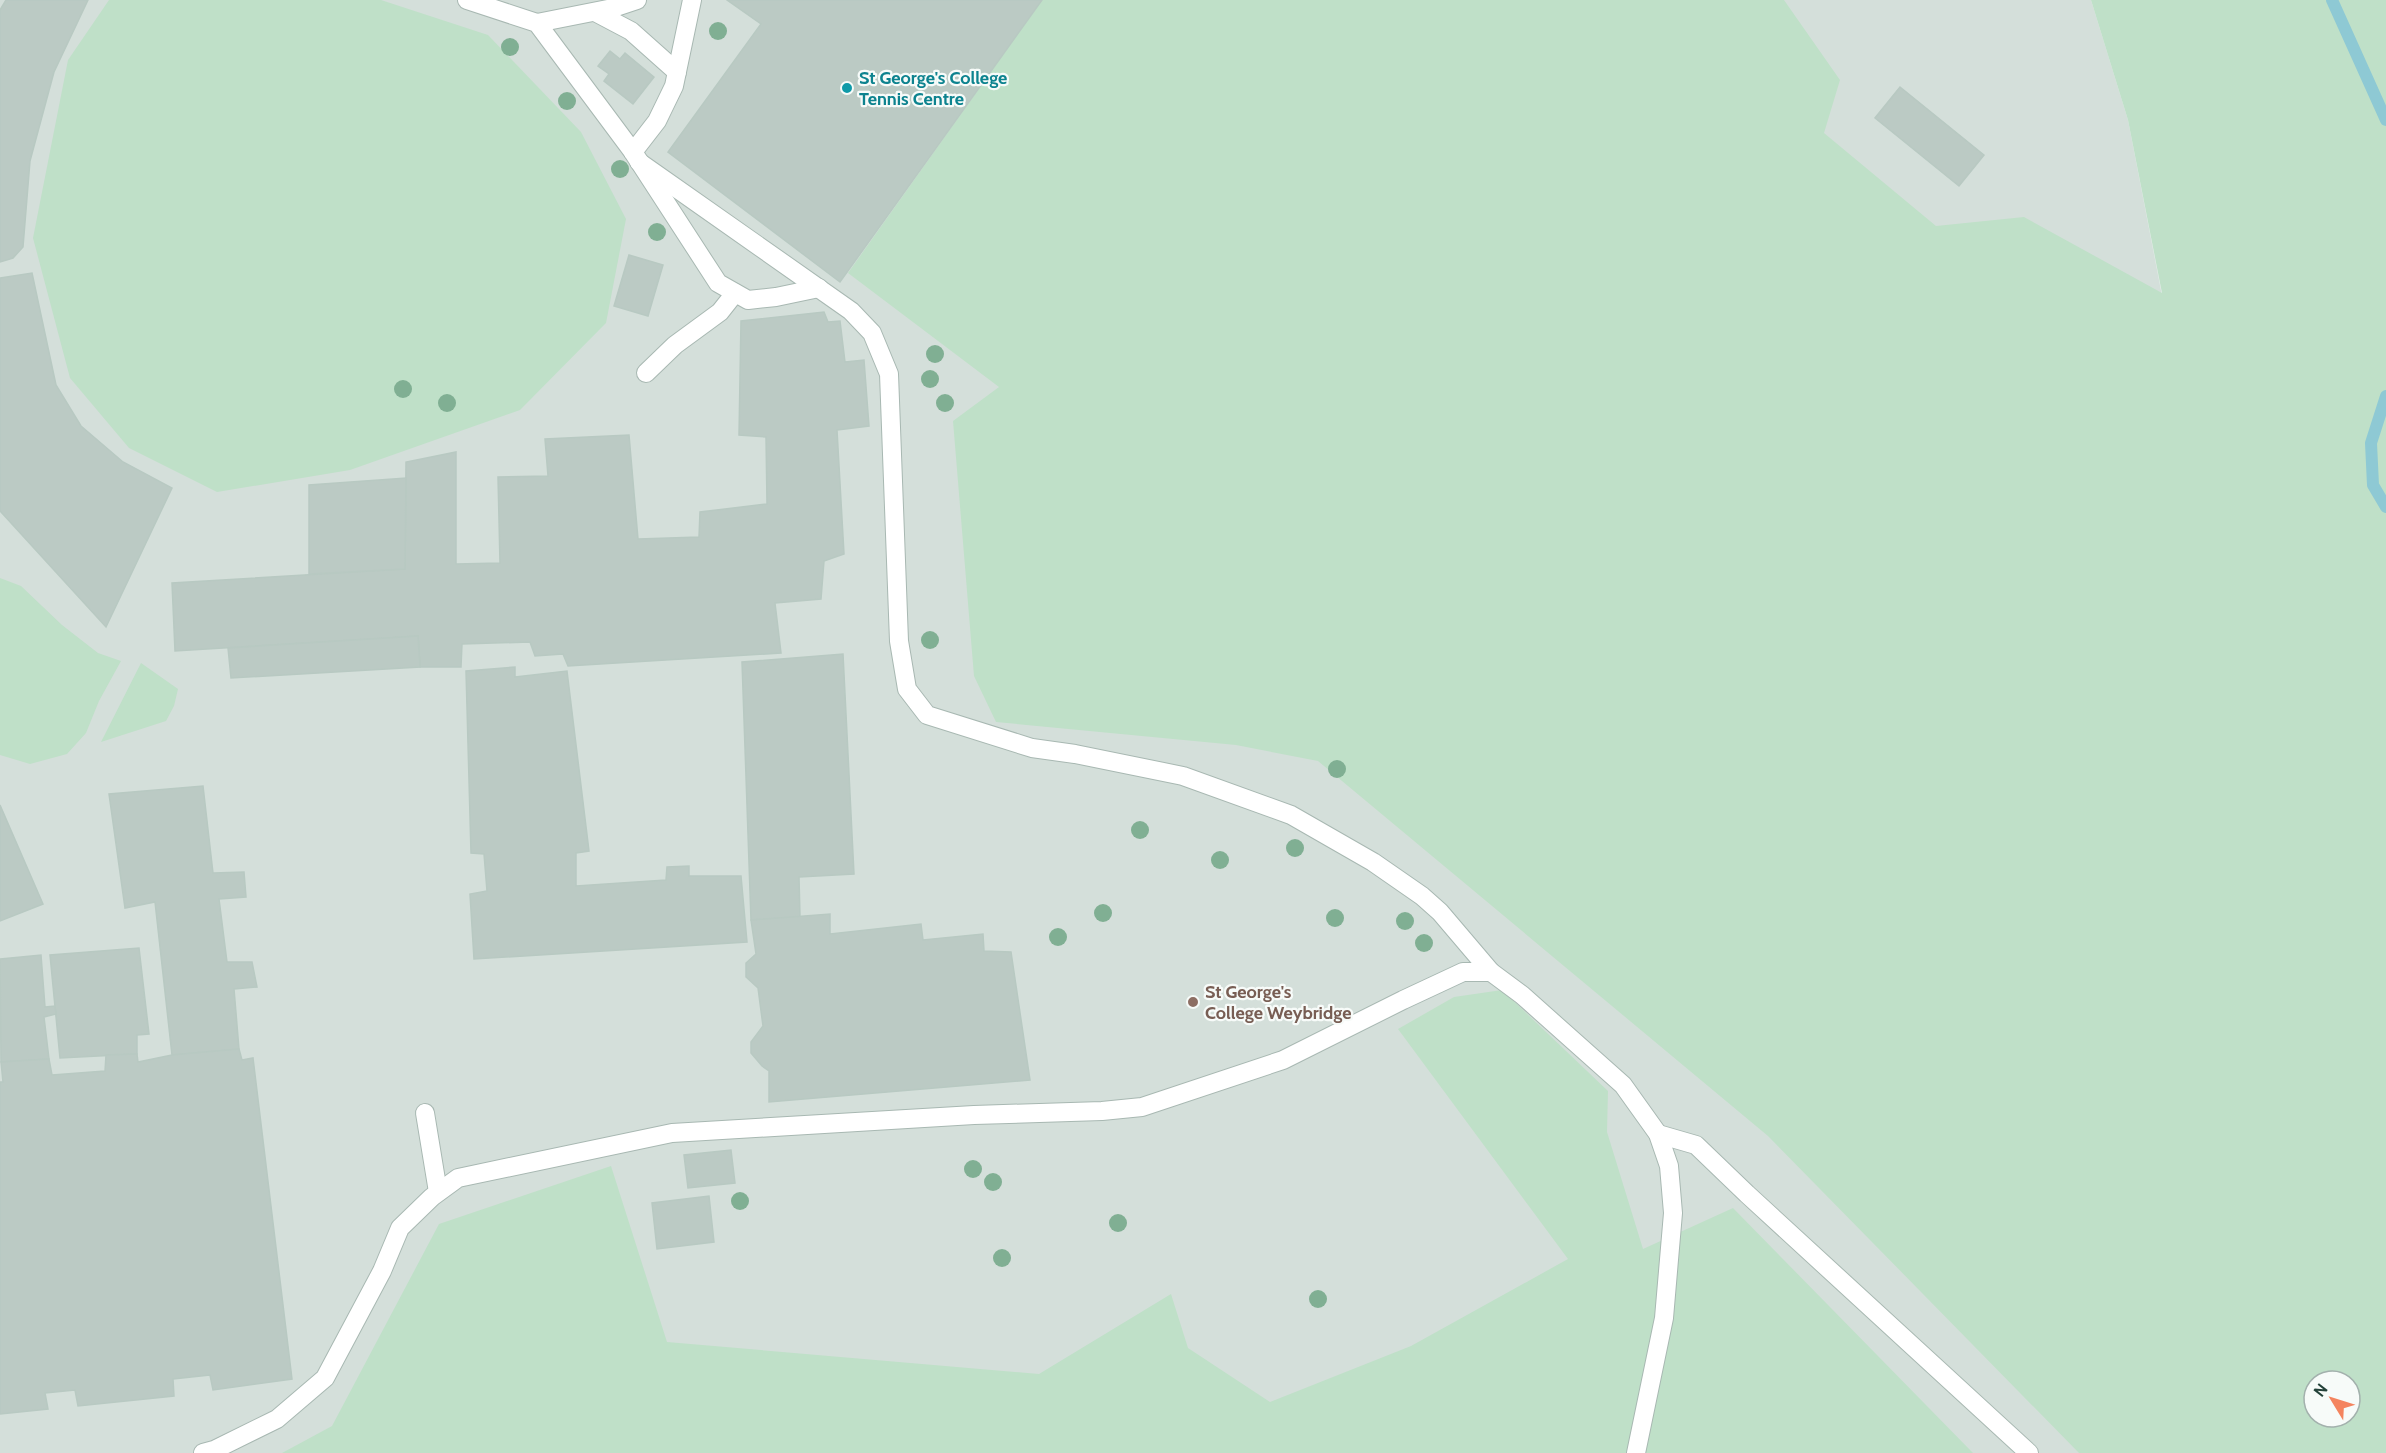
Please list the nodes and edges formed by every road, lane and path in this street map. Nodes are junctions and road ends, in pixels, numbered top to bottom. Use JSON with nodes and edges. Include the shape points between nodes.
{"nodes":[{"id":1,"x":467,"y":0,"type":"edge"},
{"id":2,"x":637,"y":0,"type":"edge"},
{"id":3,"x":692,"y":0,"type":"edge"},
{"id":4,"x":595,"y":12,"type":"junction"},
{"id":5,"x":537,"y":23,"type":"junction"},
{"id":6,"x":676,"y":72,"type":"junction"},
{"id":7,"x":636,"y":157,"type":"junction"},
{"id":8,"x":819,"y":288,"type":"junction"},
{"id":9,"x":735,"y":293,"type":"junction"},
{"id":10,"x":646,"y":373,"type":"dead end"},
{"id":11,"x":1491,"y":972,"type":"junction"},
{"id":12,"x":425,"y":1113,"type":"dead end"},
{"id":13,"x":1658,"y":1134,"type":"junction"},
{"id":14,"x":438,"y":1192,"type":"junction"},
{"id":15,"x":203,"y":1453,"type":"edge"},
{"id":16,"x":1636,"y":1453,"type":"edge"},
{"id":17,"x":2029,"y":1453,"type":"edge"}],
"edges":[{"from":1,"to":5,"type":"lane"},
{"from":2,"to":4,"type":"lane"},
{"from":3,"to":6,"type":"lane"},
{"from":4,"to":5,"type":"lane"},
{"from":4,"to":6,"type":"lane","via":[[630,31]]},
{"from":5,"to":7,"type":"lane"},
{"from":6,"to":7,"type":"lane","via":[[674,86]]},
{"from":7,"to":8,"type":"lane"},
{"from":7,"to":9,"type":"lane","via":[[718,284]]},
{"from":8,"to":9,"type":"lane","via":[[748,300]]},
{"from":8,"to":11,"type":"lane","via":[[851,310],[872,333],[890,374],[898,641],[907,689],[927,715],[1032,748],[1184,776],[1291,815],[1373,862],[1422,896]]},
{"from":9,"to":10,"type":"lane","via":[[720,312],[675,345]]},
{"from":11,"to":13,"type":"lane","via":[[1623,1085]]},
{"from":11,"to":14,"type":"lane","via":[[1463,972],[1283,1060],[1142,1107],[672,1133],[458,1178]]},
{"from":12,"to":14,"type":"lane"},
{"from":13,"to":16,"type":"lane","via":[[1669,1166],[1673,1213],[1664,1318]]},
{"from":13,"to":17,"type":"lane","via":[[1696,1145]]},
{"from":14,"to":15,"type":"lane","via":[[400,1228],[325,1378],[277,1419]]}]}
